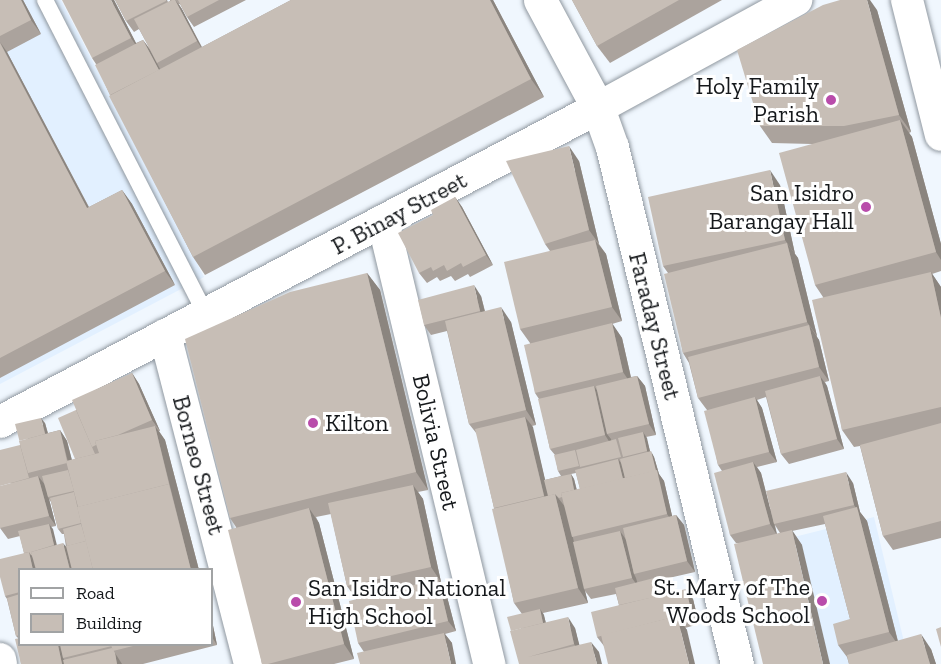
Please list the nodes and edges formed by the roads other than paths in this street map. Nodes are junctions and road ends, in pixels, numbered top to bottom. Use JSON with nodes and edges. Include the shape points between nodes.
{"nodes":[{"id":1,"x":45,"y":0,"type":"edge"},
{"id":2,"x":540,"y":0,"type":"edge"},
{"id":3,"x":796,"y":0,"type":"edge"},
{"id":4,"x":907,"y":0,"type":"edge"},
{"id":5,"x":598,"y":108,"type":"junction"},
{"id":6,"x":941,"y":135,"type":"edge"},
{"id":7,"x":383,"y":221,"type":"junction"},
{"id":8,"x":206,"y":315,"type":"junction"},
{"id":9,"x":165,"y":335,"type":"junction"},
{"id":10,"x":0,"y":422,"type":"edge"},
{"id":11,"x":0,"y":659,"type":"edge"},
{"id":12,"x":1,"y":664,"type":"edge"},
{"id":13,"x":250,"y":664,"type":"edge"},
{"id":14,"x":489,"y":664,"type":"edge"},
{"id":15,"x":737,"y":664,"type":"edge"}],
"edges":[{"from":1,"to":8,"type":"lane"},
{"from":2,"to":5,"type":"street","name":"Faraday Street"},
{"from":3,"to":5,"type":"street","name":"P. Binay Street"},
{"from":4,"to":6,"type":"street"},
{"from":5,"to":7,"type":"street","name":"P. Binay Street"},
{"from":5,"to":15,"type":"street","name":"Faraday Street","via":[[615,158]]},
{"from":7,"to":8,"type":"street","name":"P. Binay Street"},
{"from":7,"to":14,"type":"street","name":"Bolivia Street"},
{"from":8,"to":9,"type":"street","name":"P. Binay Street"},
{"from":9,"to":10,"type":"street","name":"P. Binay Street"},
{"from":9,"to":13,"type":"street","name":"Borneo Street"},
{"from":11,"to":12,"type":"street"}]}
